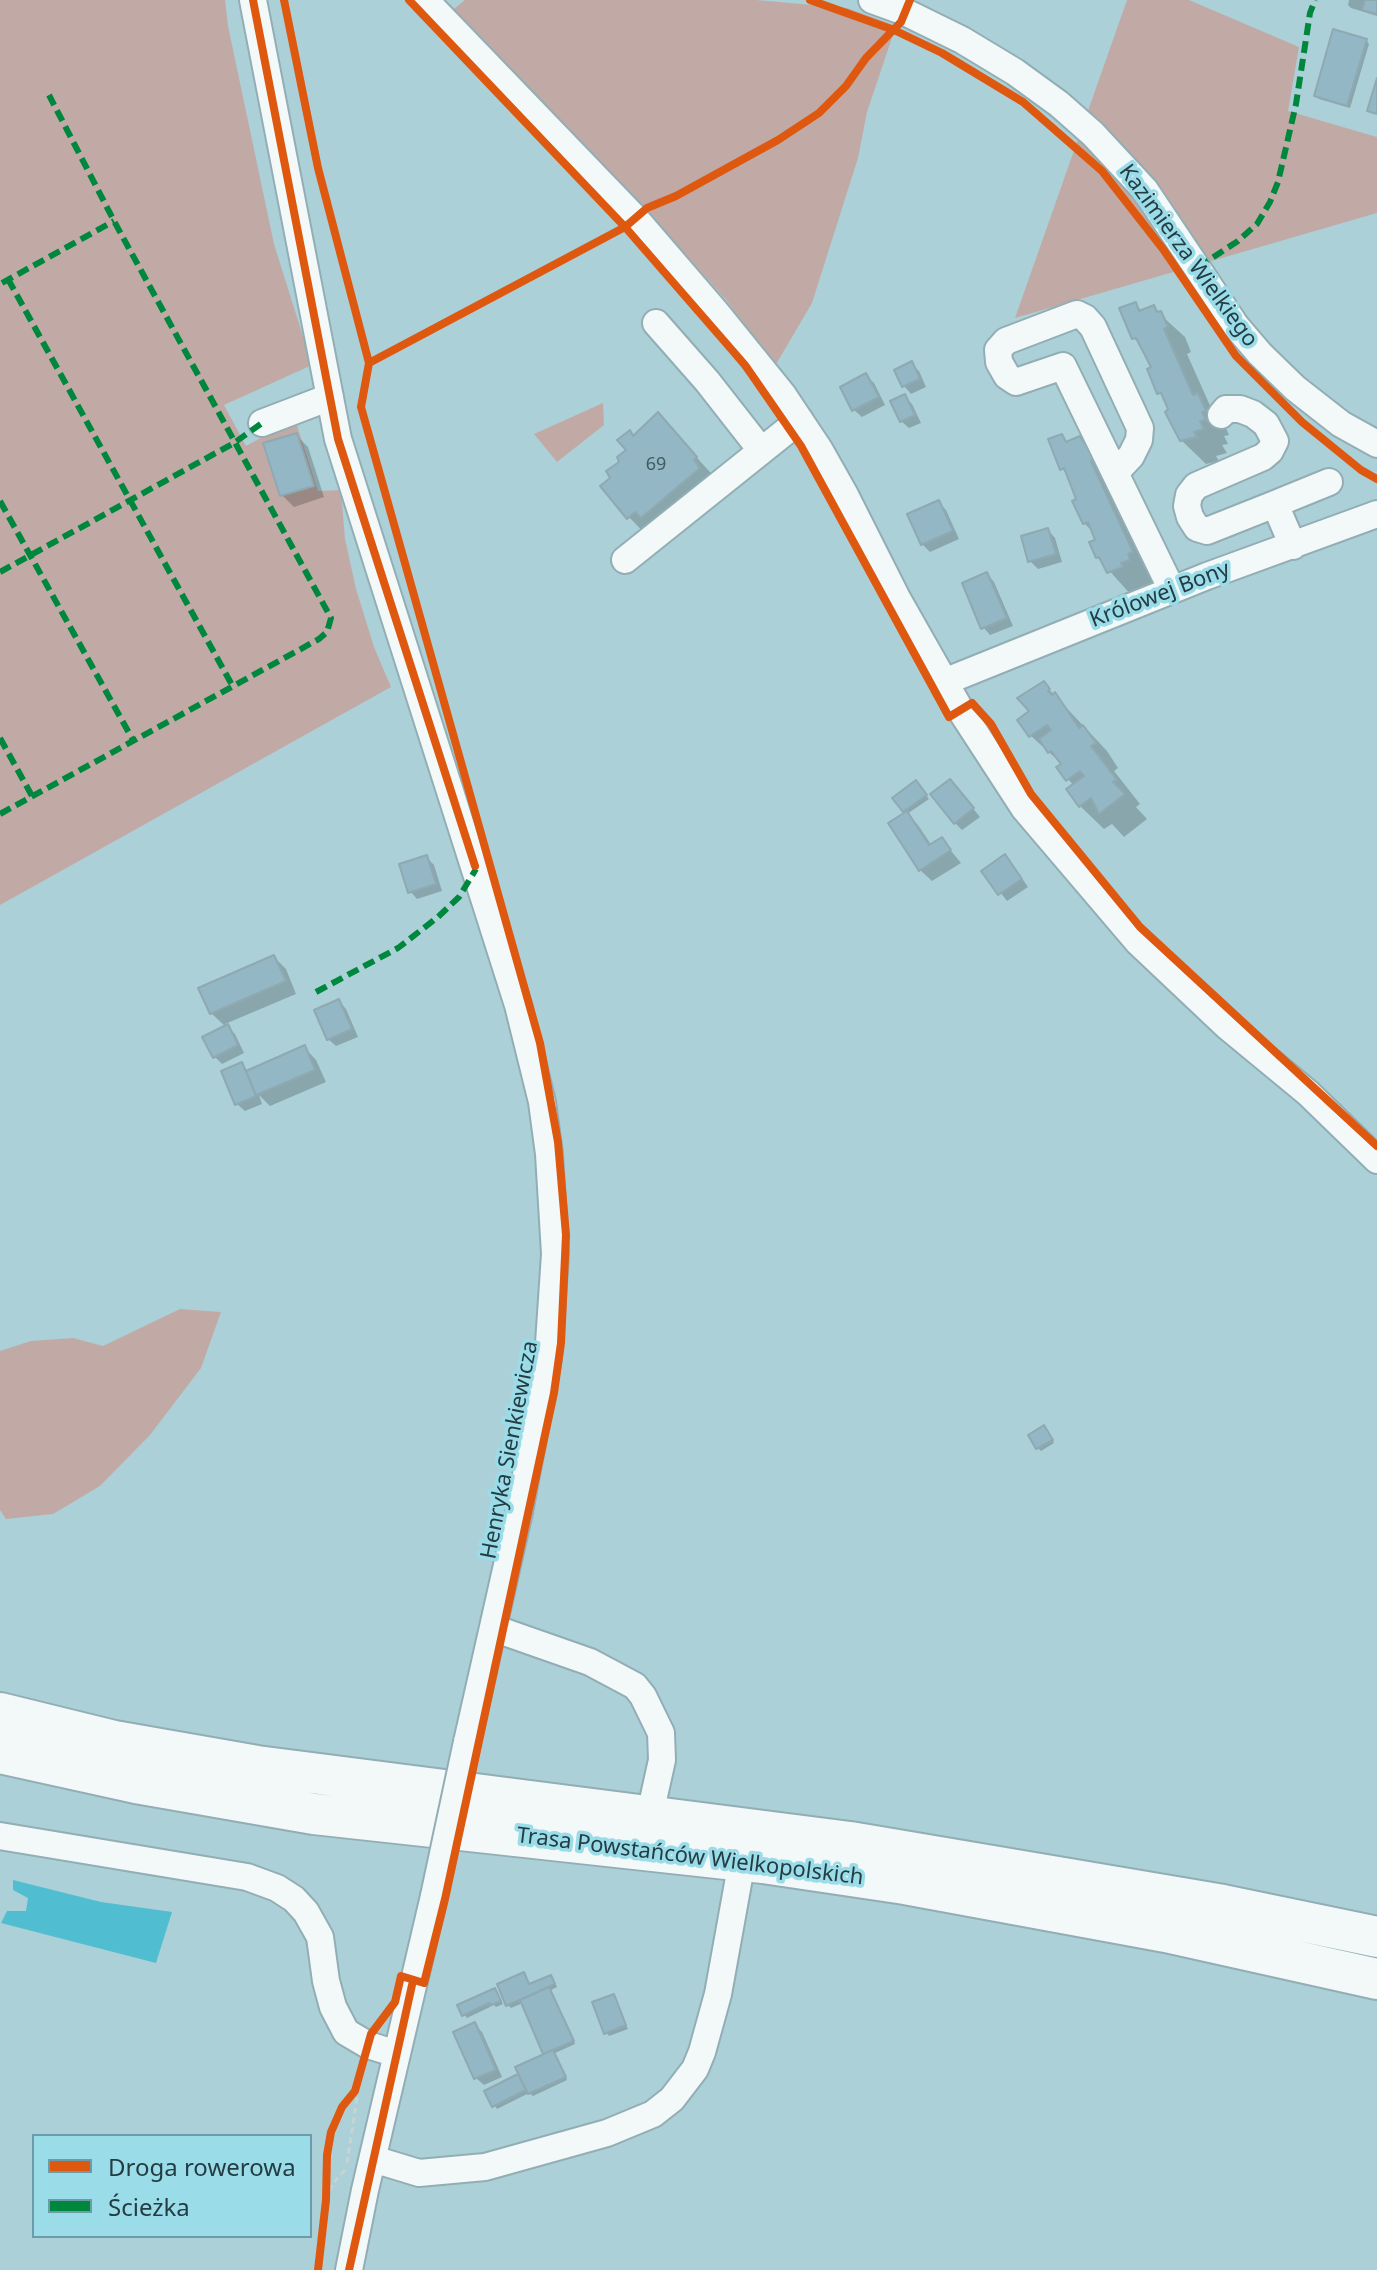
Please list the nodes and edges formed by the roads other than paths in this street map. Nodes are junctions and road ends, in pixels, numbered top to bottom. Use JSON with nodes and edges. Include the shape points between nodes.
{"nodes":[{"id":1,"x":253,"y":0,"type":"edge"},
{"id":2,"x":425,"y":0,"type":"edge"},
{"id":3,"x":872,"y":0,"type":"edge"},
{"id":4,"x":656,"y":323,"type":"dead end"},
{"id":5,"x":1103,"y":348,"type":"junction"},
{"id":6,"x":1063,"y":366,"type":"junction"},
{"id":7,"x":330,"y":397,"type":"junction"},
{"id":8,"x":1221,"y":415,"type":"dead end"},
{"id":9,"x":800,"y":420,"type":"junction"},
{"id":10,"x":262,"y":423,"type":"dead end"},
{"id":11,"x":1377,"y":444,"type":"edge"},
{"id":12,"x":761,"y":450,"type":"junction"},
{"id":13,"x":1115,"y":473,"type":"junction"},
{"id":14,"x":1329,"y":482,"type":"dead end"},
{"id":15,"x":1275,"y":504,"type":"junction"},
{"id":16,"x":1377,"y":514,"type":"edge"},
{"id":17,"x":1293,"y":546,"type":"junction"},
{"id":18,"x":625,"y":560,"type":"dead end"},
{"id":19,"x":1172,"y":590,"type":"junction"},
{"id":20,"x":944,"y":682,"type":"junction"},
{"id":21,"x":1377,"y":1160,"type":"edge"},
{"id":22,"x":493,"y":1628,"type":"junction"},
{"id":23,"x":0,"y":1713,"type":"edge"},
{"id":24,"x":0,"y":1753,"type":"edge"},
{"id":25,"x":650,"y":1814,"type":"junction"},
{"id":26,"x":0,"y":1836,"type":"edge"},
{"id":27,"x":742,"y":1861,"type":"junction"},
{"id":28,"x":1377,"y":1937,"type":"edge"},
{"id":29,"x":1377,"y":1979,"type":"edge"},
{"id":30,"x":397,"y":2054,"type":"junction"},
{"id":31,"x":373,"y":2159,"type":"junction"},
{"id":32,"x":349,"y":2270,"type":"edge"}],
"edges":[{"from":1,"to":7,"type":"street","name":"Henryka Sienkiewicza"},
{"from":2,"to":9,"type":"street","via":[[653,239]]},
{"from":3,"to":11,"type":"street","name":"Kazimierza Wielkiego","via":[[962,40],[1059,104],[1145,190],[1260,354],[1341,424]]},
{"from":4,"to":12,"type":"street"},
{"from":5,"to":6,"type":"street"},
{"from":5,"to":6,"type":"street","via":[[1093,327],[1077,314],[1006,341],[998,350],[999,362],[1016,382]]},
{"from":5,"to":13,"type":"street","via":[[1140,428],[1131,456]]},
{"from":6,"to":13,"type":"street"},
{"from":7,"to":10,"type":"street"},
{"from":7,"to":22,"type":"street","name":"Henryka Sienkiewicza","via":[[338,439],[518,1005],[549,1154],[555,1254],[548,1358]]},
{"from":8,"to":15,"type":"street","via":[[1226,409],[1253,414],[1275,441],[1263,457],[1196,486],[1189,495],[1190,517],[1197,528],[1207,531]]},
{"from":9,"to":12,"type":"street"},
{"from":9,"to":20,"type":"street"},
{"from":12,"to":18,"type":"street"},
{"from":13,"to":19,"type":"street"},
{"from":14,"to":15,"type":"street"},
{"from":15,"to":17,"type":"street"},
{"from":16,"to":17,"type":"street","name":"Królowej Bony"},
{"from":17,"to":19,"type":"street","name":"Królowej Bony"},
{"from":19,"to":20,"type":"street","name":"Królowej Bony"},
{"from":20,"to":21,"type":"street","via":[[1024,808],[1138,942]]},
{"from":22,"to":25,"type":"street","via":[[578,1657],[635,1686],[661,1733],[662,1760]]},
{"from":22,"to":30,"type":"street","name":"Henryka Sienkiewicza","bridge":true},
{"from":23,"to":25,"type":"highway","name":"Trasa Powstańców Wielkopolskich","via":[[114,1741],[257,1766]]},
{"from":24,"to":27,"type":"highway","name":"Trasa Powstańców Wielkopolskich","via":[[314,1814]]},
{"from":25,"to":28,"type":"highway","name":"Trasa Powstańców Wielkopolskich","via":[[1192,1899]]},
{"from":26,"to":30,"type":"street","via":[[247,1877],[277,1888],[306,1912],[320,1937],[326,1981],[346,2032]]},
{"from":27,"to":29,"type":"highway","name":"Trasa Powstańców Wielkopolskich","via":[[905,1884],[1166,1932]]},
{"from":27,"to":31,"type":"street","via":[[702,2052],[683,2086],[653,2114],[607,2133],[485,2167],[419,2173]]},
{"from":30,"to":31,"type":"street","name":"Henryka Sienkiewicza"},
{"from":31,"to":32,"type":"street","name":"Henryka Sienkiewicza"}]}
